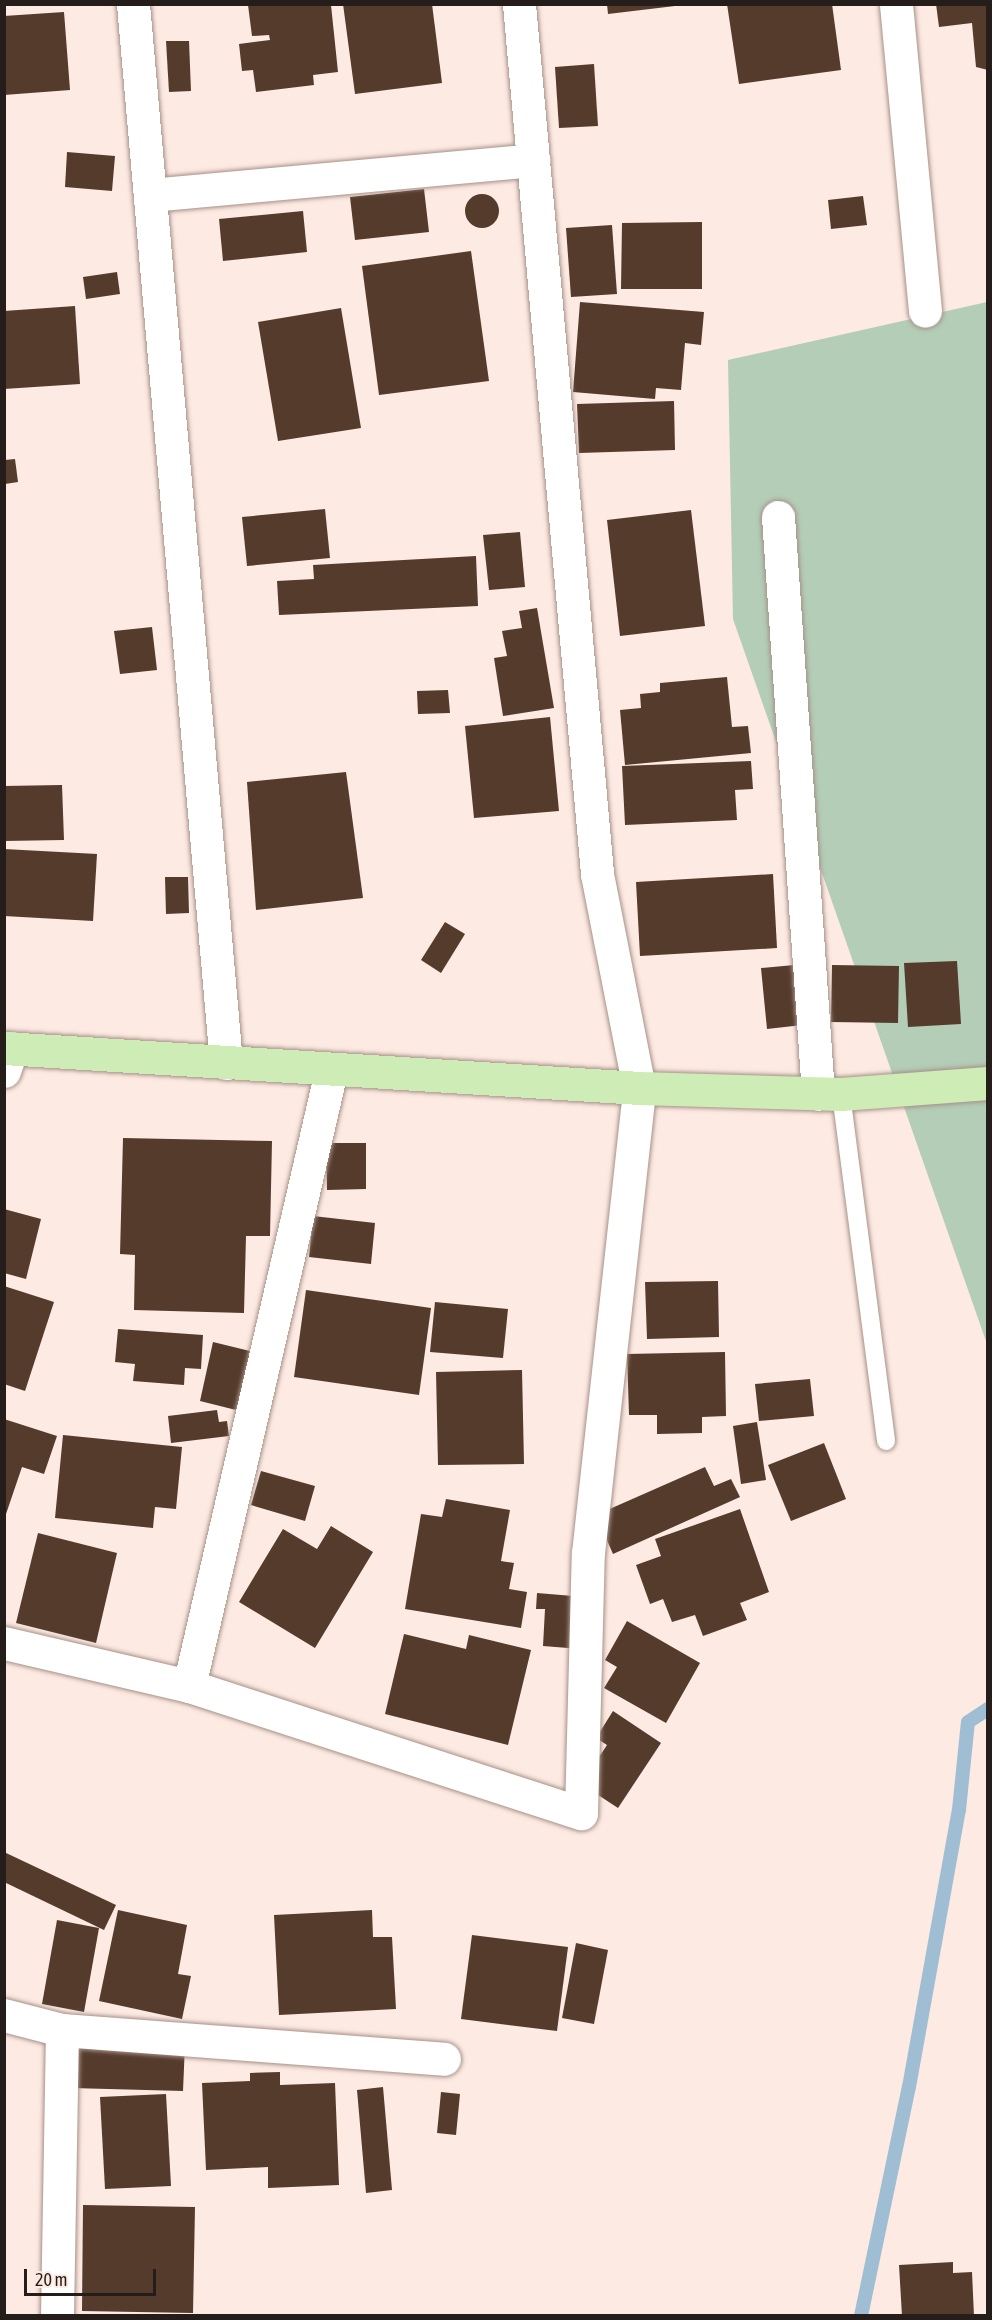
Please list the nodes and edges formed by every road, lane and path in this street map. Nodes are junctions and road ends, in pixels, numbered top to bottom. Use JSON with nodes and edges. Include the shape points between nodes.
{"nodes":[{"id":1,"x":133,"y":4,"type":"edge"},
{"id":2,"x":519,"y":4,"type":"edge"},
{"id":3,"x":896,"y":4,"type":"edge"},
{"id":4,"x":533,"y":160,"type":"junction"},
{"id":5,"x":150,"y":195,"type":"junction"},
{"id":6,"x":925,"y":311,"type":"dead end"},
{"id":7,"x":778,"y":517,"type":"dead end"},
{"id":8,"x":7,"y":1056,"type":"edge"},
{"id":9,"x":226,"y":1063,"type":"junction"},
{"id":10,"x":331,"y":1071,"type":"junction"},
{"id":11,"x":987,"y":1083,"type":"edge"},
{"id":12,"x":639,"y":1088,"type":"junction"},
{"id":13,"x":829,"y":1094,"type":"junction"},
{"id":14,"x":886,"y":1441,"type":"dead end"},
{"id":15,"x":4,"y":1642,"type":"edge"},
{"id":16,"x":189,"y":1686,"type":"junction"},
{"id":17,"x":4,"y":2015,"type":"edge"},
{"id":18,"x":62,"y":2030,"type":"junction"},
{"id":19,"x":444,"y":2059,"type":"dead end"},
{"id":20,"x":57,"y":2316,"type":"edge"}],
"edges":[{"from":1,"to":5,"type":"street"},
{"from":2,"to":4,"type":"street"},
{"from":3,"to":6,"type":"street"},
{"from":4,"to":5,"type":"street"},
{"from":4,"to":12,"type":"street","via":[[597,873]]},
{"from":5,"to":9,"type":"street"},
{"from":7,"to":13,"type":"street"},
{"from":8,"to":9,"type":"main road"},
{"from":9,"to":10,"type":"main road"},
{"from":10,"to":12,"type":"main road"},
{"from":10,"to":16,"type":"street"},
{"from":11,"to":13,"type":"main road"},
{"from":12,"to":13,"type":"main road"},
{"from":12,"to":16,"type":"street","via":[[588,1552],[581,1813]]},
{"from":13,"to":14,"type":"lane"},
{"from":15,"to":16,"type":"street"},
{"from":17,"to":18,"type":"street"},
{"from":18,"to":19,"type":"street"},
{"from":18,"to":20,"type":"street"}]}
